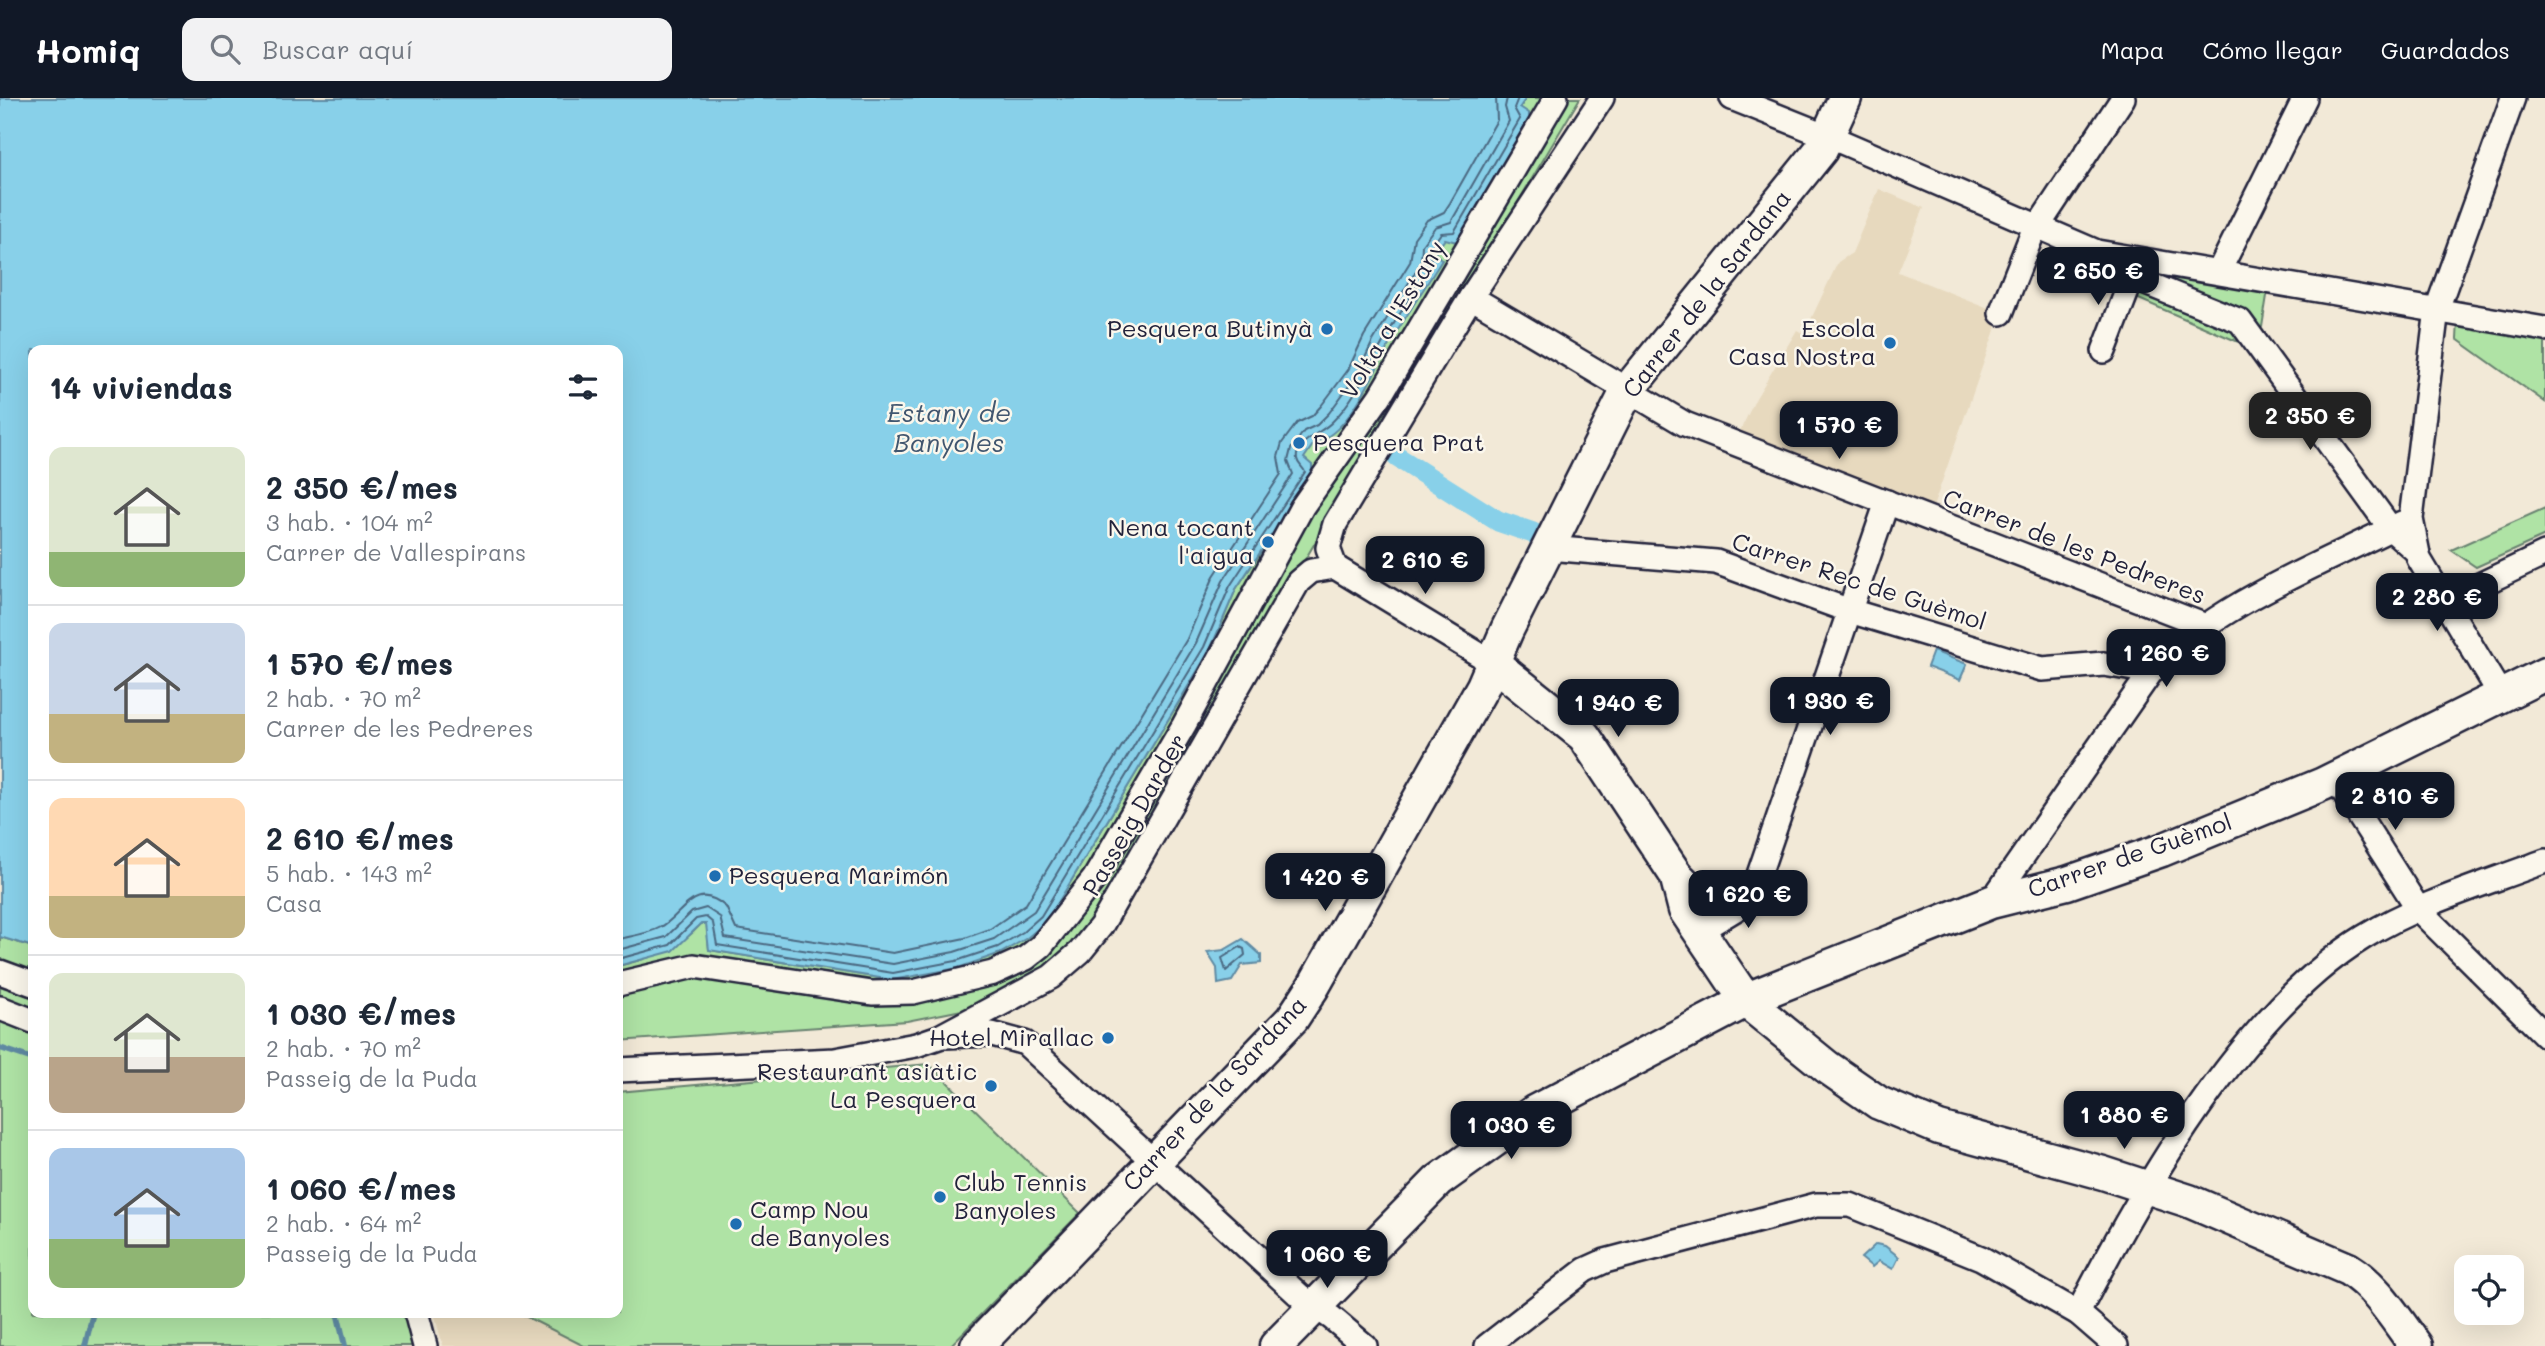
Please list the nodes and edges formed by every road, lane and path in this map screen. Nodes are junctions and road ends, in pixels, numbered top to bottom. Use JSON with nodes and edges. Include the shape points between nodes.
{"nodes":[{"id":1,"x":1556,"y":98,"type":"edge"},
{"id":2,"x":1602,"y":98,"type":"edge"},
{"id":3,"x":1732,"y":98,"type":"edge"},
{"id":4,"x":1845,"y":98,"type":"edge"},
{"id":5,"x":2123,"y":98,"type":"edge"},
{"id":6,"x":2305,"y":98,"type":"edge"},
{"id":7,"x":2513,"y":98,"type":"edge"},
{"id":8,"x":1824,"y":144,"type":"junction"},
{"id":9,"x":2034,"y":233,"type":"junction"},
{"id":10,"x":2219,"y":271,"type":"junction"},
{"id":11,"x":2132,"y":278,"type":"junction"},
{"id":12,"x":1471,"y":297,"type":"junction"},
{"id":13,"x":2437,"y":309,"type":"junction"},
{"id":14,"x":2001,"y":313,"type":"dead end"},
{"id":15,"x":2545,"y":329,"type":"edge"},
{"id":16,"x":2104,"y":351,"type":"dead end"},
{"id":17,"x":1627,"y":391,"type":"junction"},
{"id":18,"x":1887,"y":502,"type":"junction"},
{"id":19,"x":2401,"y":524,"type":"junction"},
{"id":20,"x":1548,"y":548,"type":"junction"},
{"id":21,"x":2545,"y":554,"type":"edge"},
{"id":22,"x":1268,"y":566,"type":"joint"},
{"id":23,"x":1335,"y":568,"type":"junction"},
{"id":24,"x":2444,"y":602,"type":"junction"},
{"id":25,"x":1850,"y":611,"type":"junction"},
{"id":26,"x":2206,"y":626,"type":"junction"},
{"id":27,"x":1493,"y":663,"type":"junction"},
{"id":28,"x":2151,"y":672,"type":"junction"},
{"id":29,"x":2545,"y":674,"type":"edge"},
{"id":30,"x":2497,"y":696,"type":"junction"},
{"id":31,"x":2335,"y":778,"type":"junction"},
{"id":32,"x":2027,"y":851,"type":"junction"},
{"id":33,"x":2545,"y":861,"type":"edge"},
{"id":34,"x":1677,"y":884,"type":"junction"},
{"id":35,"x":2051,"y":887,"type":"junction"},
{"id":36,"x":1991,"y":902,"type":"junction"},
{"id":37,"x":2419,"y":910,"type":"junction"},
{"id":38,"x":1709,"y":925,"type":"junction"},
{"id":39,"x":0,"y":972,"type":"edge"},
{"id":40,"x":28,"y":982,"type":"edge"},
{"id":41,"x":623,"y":983,"type":"edge"},
{"id":42,"x":1759,"y":1006,"type":"junction"},
{"id":43,"x":0,"y":1008,"type":"edge"},
{"id":44,"x":28,"y":1019,"type":"edge"},
{"id":45,"x":2544,"y":1032,"type":"edge"},
{"id":46,"x":939,"y":1037,"type":"junction"},
{"id":47,"x":623,"y":1070,"type":"edge"},
{"id":48,"x":1154,"y":1159,"type":"junction"},
{"id":49,"x":2149,"y":1187,"type":"junction"},
{"id":50,"x":1315,"y":1307,"type":"junction"},
{"id":51,"x":2078,"y":1313,"type":"junction"},
{"id":52,"x":418,"y":1318,"type":"edge"},
{"id":53,"x":425,"y":1346,"type":"edge"},
{"id":54,"x":977,"y":1346,"type":"edge"},
{"id":55,"x":1276,"y":1346,"type":"edge"},
{"id":56,"x":1364,"y":1346,"type":"edge"},
{"id":57,"x":1487,"y":1346,"type":"edge"},
{"id":58,"x":2116,"y":1346,"type":"edge"},
{"id":59,"x":2416,"y":1346,"type":"edge"}],
"edges":[{"from":1,"to":22,"type":"street","name":"Volta a l'Estany","via":[[1380,396],[1302,507]]},
{"from":2,"to":12,"type":"street"},
{"from":3,"to":8,"type":"street"},
{"from":4,"to":8,"type":"main road","name":"Carrer de la Sardana"},
{"from":5,"to":9,"type":"street"},
{"from":6,"to":10,"type":"street"},
{"from":7,"to":13,"type":"street"},
{"from":8,"to":9,"type":"street"},
{"from":8,"to":17,"type":"main road","name":"Carrer de la Sardana"},
{"from":9,"to":10,"type":"street","via":[[2096,253]]},
{"from":9,"to":11,"type":"street"},
{"from":9,"to":14,"type":"street"},
{"from":10,"to":13,"type":"street"},
{"from":11,"to":16,"type":"street"},
{"from":11,"to":19,"type":"street","via":[[2240,321]]},
{"from":12,"to":17,"type":"street","name":"Carrer de les Pedreres"},
{"from":12,"to":23,"type":"street","via":[[1335,524],[1328,548]]},
{"from":13,"to":15,"type":"street"},
{"from":13,"to":19,"type":"street"},
{"from":17,"to":18,"type":"street","name":"Carrer de les Pedreres","via":[[1685,424]]},
{"from":17,"to":20,"type":"main road","name":"Carrer de la Sardana"},
{"from":18,"to":25,"type":"street"},
{"from":18,"to":26,"type":"street","name":"Carrer de les Pedreres"},
{"from":19,"to":24,"type":"street"},
{"from":19,"to":26,"type":"street","via":[[2286,580]]},
{"from":20,"to":25,"type":"street","name":"Carrer Rec de Guèmol","via":[[1716,562]]},
{"from":20,"to":27,"type":"main road","name":"Carrer de la Sardana"},
{"from":21,"to":24,"type":"street"},
{"from":22,"to":41,"type":"street","name":"Passeig Darder","via":[[1184,725],[1094,880],[1026,958],[969,980],[913,992],[872,993],[694,966]]},
{"from":23,"to":27,"type":"street"},
{"from":23,"to":46,"type":"street","name":"Passeig Darder","via":[[1311,571],[1298,582],[1115,903],[1080,952],[1051,977]]},
{"from":24,"to":30,"type":"street"},
{"from":25,"to":28,"type":"street","name":"Carrer Rec de Guèmol","via":[[2042,669],[2104,664]]},
{"from":25,"to":38,"type":"street","via":[[1755,889],[1749,901]]},
{"from":26,"to":28,"type":"street"},
{"from":27,"to":34,"type":"main road","via":[[1584,736]]},
{"from":27,"to":48,"type":"main road","name":"Carrer de la Sardana","via":[[1292,1019]]},
{"from":28,"to":32,"type":"street"},
{"from":29,"to":30,"type":"main road","name":"Carrer de Guèmol"},
{"from":30,"to":31,"type":"main road","name":"Carrer de Guèmol"},
{"from":31,"to":35,"type":"main road","name":"Carrer de Guèmol","via":[[2162,850]]},
{"from":31,"to":37,"type":"street"},
{"from":32,"to":35,"type":"street","via":[[2027,866],[2033,876]]},
{"from":32,"to":36,"type":"street"},
{"from":33,"to":37,"type":"street"},
{"from":34,"to":38,"type":"main road","via":[[1694,893]]},
{"from":34,"to":42,"type":"main road","via":[[1685,910]]},
{"from":35,"to":36,"type":"main road","name":"Carrer de Guèmol"},
{"from":36,"to":42,"type":"main road","name":"Carrer de Guèmol"},
{"from":37,"to":45,"type":"street"},
{"from":37,"to":49,"type":"street","via":[[2364,937],[2298,986],[2235,1060]]},
{"from":38,"to":42,"type":"main road"},
{"from":39,"to":40,"type":"street"},
{"from":42,"to":49,"type":"main road","via":[[1852,1086],[1904,1115]]},
{"from":42,"to":50,"type":"main road","name":"Carrer de Guèmol","via":[[1534,1112],[1438,1181]]},
{"from":43,"to":44,"type":"street"},
{"from":46,"to":47,"type":"street","name":"Passeig Darder","via":[[835,1060]]},
{"from":46,"to":48,"type":"street","via":[[992,1034],[1025,1043]]},
{"from":48,"to":50,"type":"street"},
{"from":48,"to":54,"type":"main road","name":"Carrer de la Sardana"},
{"from":49,"to":51,"type":"street"},
{"from":49,"to":59,"type":"main road","via":[[2348,1269],[2376,1293]]},
{"from":50,"to":55,"type":"main road","name":"Carrer de Guèmol"},
{"from":50,"to":56,"type":"street"},
{"from":51,"to":57,"type":"street","via":[[1981,1258],[1850,1205],[1816,1205],[1605,1261],[1586,1270]]},
{"from":51,"to":58,"type":"street"},
{"from":52,"to":53,"type":"street"}]}
